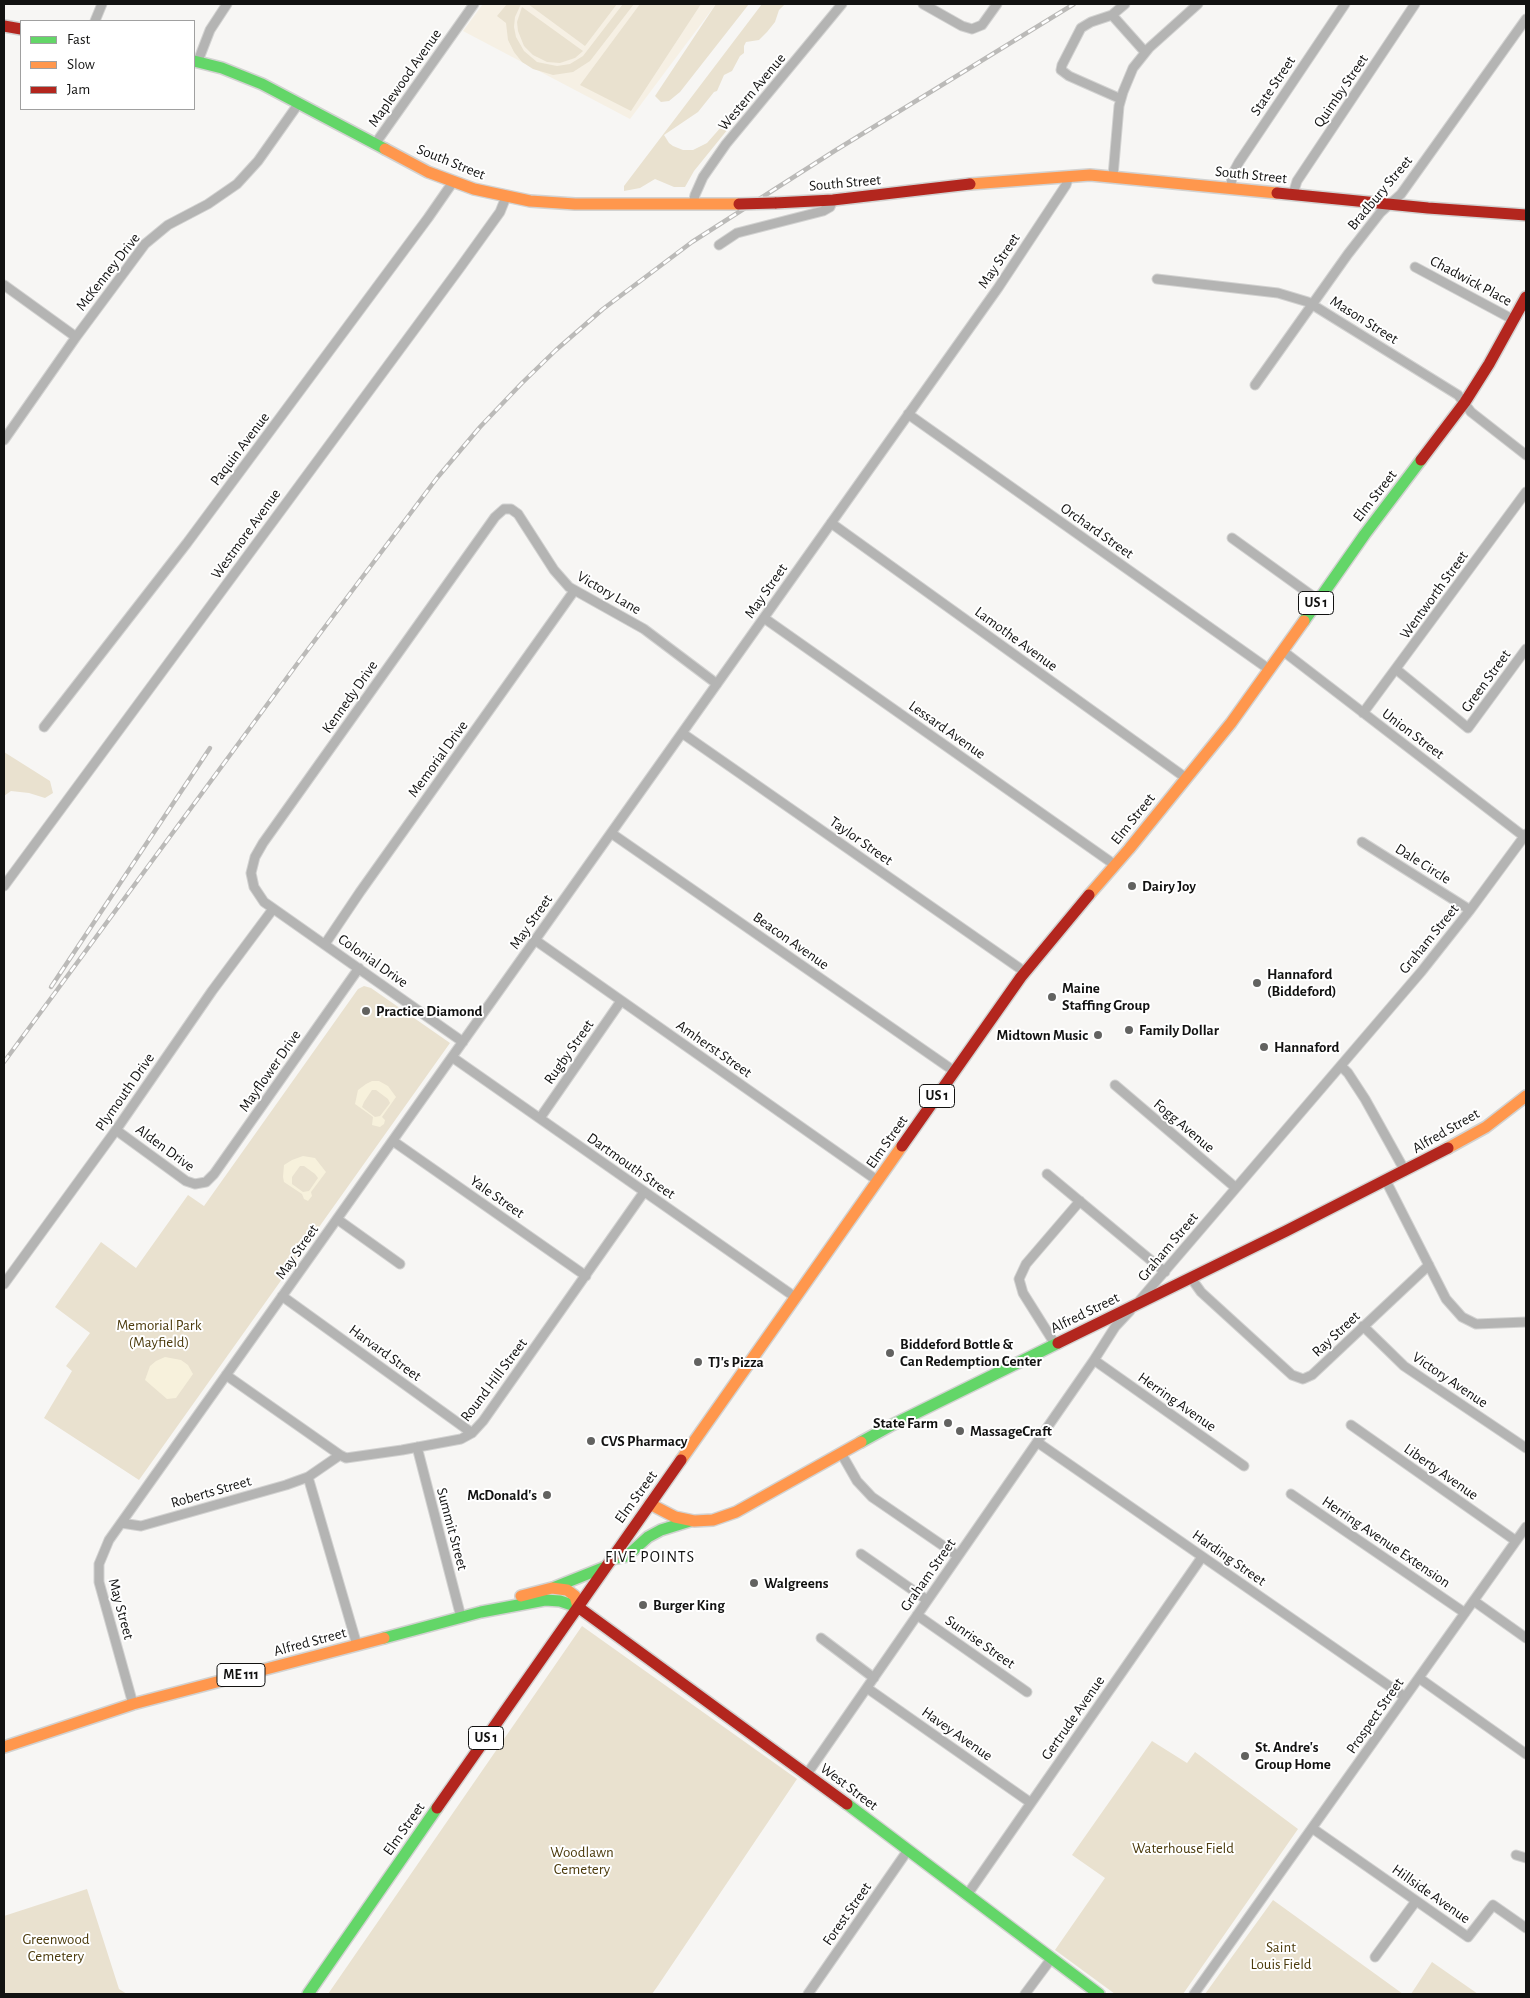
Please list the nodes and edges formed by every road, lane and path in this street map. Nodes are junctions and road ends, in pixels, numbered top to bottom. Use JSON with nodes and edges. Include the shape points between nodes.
{"nodes":[{"id":1,"x":102,"y":4,"type":"edge"},
{"id":2,"x":227,"y":4,"type":"edge"},
{"id":3,"x":474,"y":4,"type":"edge"},
{"id":4,"x":842,"y":4,"type":"edge"},
{"id":5,"x":923,"y":4,"type":"edge"},
{"id":6,"x":997,"y":4,"type":"edge"},
{"id":7,"x":1125,"y":4,"type":"edge"},
{"id":8,"x":1198,"y":4,"type":"edge"},
{"id":9,"x":1345,"y":4,"type":"edge"},
{"id":10,"x":1415,"y":4,"type":"edge"},
{"id":11,"x":1112,"y":15,"type":"junction"},
{"id":12,"x":1526,"y":19,"type":"edge"},
{"id":13,"x":95,"y":20,"type":"edge"},
{"id":14,"x":4,"y":26,"type":"edge"},
{"id":15,"x":20,"y":30,"type":"edge"},
{"id":16,"x":1145,"y":52,"type":"junction"},
{"id":17,"x":196,"y":61,"type":"edge"},
{"id":18,"x":1121,"y":99,"type":"junction"},
{"id":19,"x":299,"y":104,"type":"junction"},
{"id":20,"x":375,"y":144,"type":"junction"},
{"id":21,"x":1069,"y":176,"type":"junction"},
{"id":22,"x":1113,"y":176,"type":"junction"},
{"id":23,"x":453,"y":182,"type":"junction"},
{"id":24,"x":1231,"y":187,"type":"junction"},
{"id":25,"x":1293,"y":194,"type":"junction"},
{"id":26,"x":506,"y":197,"type":"junction"},
{"id":27,"x":833,"y":200,"type":"junction"},
{"id":28,"x":693,"y":204,"type":"junction"},
{"id":29,"x":1392,"y":204,"type":"junction"},
{"id":30,"x":1526,"y":215,"type":"edge"},
{"id":31,"x":719,"y":245,"type":"dead end"},
{"id":32,"x":1415,"y":267,"type":"dead end"},
{"id":33,"x":1157,"y":279,"type":"dead end"},
{"id":34,"x":4,"y":285,"type":"edge"},
{"id":35,"x":1526,"y":297,"type":"edge"},
{"id":36,"x":1313,"y":305,"type":"junction"},
{"id":37,"x":1514,"y":320,"type":"junction"},
{"id":38,"x":76,"y":337,"type":"junction"},
{"id":39,"x":1255,"y":385,"type":"dead end"},
{"id":40,"x":1465,"y":402,"type":"junction"},
{"id":41,"x":908,"y":414,"type":"junction"},
{"id":42,"x":4,"y":440,"type":"edge"},
{"id":43,"x":1526,"y":454,"type":"edge"},
{"id":44,"x":1526,"y":492,"type":"edge"},
{"id":45,"x":508,"y":508,"type":"joint"},
{"id":46,"x":831,"y":523,"type":"junction"},
{"id":47,"x":1232,"y":538,"type":"dead end"},
{"id":48,"x":574,"y":592,"type":"junction"},
{"id":49,"x":1318,"y":600,"type":"junction"},
{"id":50,"x":764,"y":618,"type":"junction"},
{"id":51,"x":1526,"y":649,"type":"edge"},
{"id":52,"x":1283,"y":651,"type":"junction"},
{"id":53,"x":1270,"y":670,"type":"junction"},
{"id":54,"x":1396,"y":670,"type":"junction"},
{"id":55,"x":717,"y":684,"type":"junction"},
{"id":56,"x":1363,"y":713,"type":"junction"},
{"id":57,"x":44,"y":728,"type":"dead end"},
{"id":58,"x":682,"y":733,"type":"junction"},
{"id":59,"x":1186,"y":778,"type":"junction"},
{"id":60,"x":611,"y":833,"type":"junction"},
{"id":61,"x":1526,"y":836,"type":"edge"},
{"id":62,"x":1362,"y":842,"type":"dead end"},
{"id":63,"x":1115,"y":865,"type":"junction"},
{"id":64,"x":4,"y":886,"type":"edge"},
{"id":65,"x":1470,"y":910,"type":"junction"},
{"id":66,"x":270,"y":913,"type":"junction"},
{"id":67,"x":535,"y":940,"type":"junction"},
{"id":68,"x":325,"y":944,"type":"junction"},
{"id":69,"x":359,"y":968,"type":"junction"},
{"id":70,"x":1025,"y":972,"type":"junction"},
{"id":71,"x":621,"y":1001,"type":"junction"},
{"id":72,"x":463,"y":1042,"type":"junction"},
{"id":73,"x":452,"y":1057,"type":"junction"},
{"id":74,"x":1341,"y":1066,"type":"junction"},
{"id":75,"x":954,"y":1071,"type":"junction"},
{"id":76,"x":1115,"y":1085,"type":"dead end"},
{"id":77,"x":1526,"y":1096,"type":"edge"},
{"id":78,"x":540,"y":1118,"type":"junction"},
{"id":79,"x":116,"y":1130,"type":"junction"},
{"id":80,"x":392,"y":1141,"type":"junction"},
{"id":81,"x":1405,"y":1171,"type":"junction"},
{"id":82,"x":1047,"y":1174,"type":"dead end"},
{"id":83,"x":878,"y":1181,"type":"junction"},
{"id":84,"x":1386,"y":1181,"type":"junction"},
{"id":85,"x":199,"y":1184,"type":"joint"},
{"id":86,"x":1236,"y":1188,"type":"junction"},
{"id":87,"x":644,"y":1192,"type":"junction"},
{"id":88,"x":1080,"y":1201,"type":"junction"},
{"id":89,"x":337,"y":1219,"type":"junction"},
{"id":90,"x":400,"y":1264,"type":"dead end"},
{"id":91,"x":1428,"y":1265,"type":"junction"},
{"id":92,"x":1165,"y":1272,"type":"junction"},
{"id":93,"x":586,"y":1276,"type":"junction"},
{"id":94,"x":1191,"y":1278,"type":"junction"},
{"id":95,"x":4,"y":1284,"type":"edge"},
{"id":96,"x":282,"y":1296,"type":"junction"},
{"id":97,"x":795,"y":1297,"type":"junction"},
{"id":98,"x":1135,"y":1305,"type":"junction"},
{"id":99,"x":1526,"y":1322,"type":"edge"},
{"id":100,"x":1363,"y":1326,"type":"junction"},
{"id":101,"x":1055,"y":1344,"type":"junction"},
{"id":102,"x":1094,"y":1360,"type":"junction"},
{"id":103,"x":226,"y":1375,"type":"junction"},
{"id":104,"x":1351,"y":1425,"type":"dead end"},
{"id":105,"x":472,"y":1432,"type":"junction"},
{"id":106,"x":1037,"y":1442,"type":"junction"},
{"id":107,"x":417,"y":1447,"type":"junction"},
{"id":108,"x":1526,"y":1448,"type":"edge"},
{"id":109,"x":841,"y":1453,"type":"junction"},
{"id":110,"x":340,"y":1455,"type":"junction"},
{"id":111,"x":1244,"y":1466,"type":"dead end"},
{"id":112,"x":308,"y":1477,"type":"junction"},
{"id":113,"x":1291,"y":1494,"type":"dead end"},
{"id":114,"x":650,"y":1504,"type":"junction"},
{"id":115,"x":690,"y":1521,"type":"junction"},
{"id":116,"x":121,"y":1523,"type":"junction"},
{"id":117,"x":1526,"y":1527,"type":"edge"},
{"id":118,"x":1516,"y":1542,"type":"junction"},
{"id":119,"x":861,"y":1554,"type":"dead end"},
{"id":120,"x":958,"y":1556,"type":"junction"},
{"id":121,"x":1202,"y":1557,"type":"junction"},
{"id":122,"x":608,"y":1563,"type":"junction"},
{"id":123,"x":552,"y":1588,"type":"junction"},
{"id":124,"x":927,"y":1600,"type":"junction"},
{"id":125,"x":1474,"y":1600,"type":"junction"},
{"id":126,"x":578,"y":1607,"type":"junction"},
{"id":127,"x":481,"y":1612,"type":"junction"},
{"id":128,"x":1465,"y":1613,"type":"junction"},
{"id":129,"x":917,"y":1615,"type":"junction"},
{"id":130,"x":461,"y":1617,"type":"junction"},
{"id":131,"x":821,"y":1638,"type":"dead end"},
{"id":132,"x":1526,"y":1638,"type":"edge"},
{"id":133,"x":357,"y":1644,"type":"junction"},
{"id":134,"x":874,"y":1678,"type":"junction"},
{"id":135,"x":1419,"y":1678,"type":"junction"},
{"id":136,"x":866,"y":1688,"type":"junction"},
{"id":137,"x":1027,"y":1692,"type":"dead end"},
{"id":138,"x":1405,"y":1697,"type":"junction"},
{"id":139,"x":133,"y":1704,"type":"junction"},
{"id":140,"x":4,"y":1747,"type":"edge"},
{"id":141,"x":1526,"y":1754,"type":"edge"},
{"id":142,"x":807,"y":1774,"type":"junction"},
{"id":143,"x":1031,"y":1802,"type":"junction"},
{"id":144,"x":1312,"y":1828,"type":"junction"},
{"id":145,"x":908,"y":1850,"type":"junction"},
{"id":146,"x":1516,"y":1855,"type":"dead end"},
{"id":147,"x":1526,"y":1858,"type":"edge"},
{"id":148,"x":967,"y":1895,"type":"junction"},
{"id":149,"x":1416,"y":1901,"type":"junction"},
{"id":150,"x":1526,"y":1928,"type":"edge"},
{"id":151,"x":1375,"y":1957,"type":"dead end"},
{"id":152,"x":1051,"y":1959,"type":"junction"},
{"id":153,"x":308,"y":1994,"type":"edge"},
{"id":154,"x":808,"y":1994,"type":"edge"},
{"id":155,"x":1025,"y":1994,"type":"edge"},
{"id":156,"x":1099,"y":1994,"type":"edge"},
{"id":157,"x":1194,"y":1994,"type":"edge"}],
"edges":[{"from":1,"to":13,"type":"street"},
{"from":2,"to":17,"type":"street","via":[[210,30]]},
{"from":3,"to":20,"type":"street","name":"Maplewood Avenue"},
{"from":4,"to":28,"type":"street","name":"Western Avenue","via":[[726,144],[703,177]]},
{"from":5,"to":6,"type":"street","via":[[972,29],[982,25]]},
{"from":7,"to":11,"type":"street"},
{"from":8,"to":16,"type":"street"},
{"from":9,"to":24,"type":"street","name":"State Street","via":[[1239,162],[1232,175]]},
{"from":10,"to":25,"type":"street","name":"Quimby Street","via":[[1296,181]]},
{"from":11,"to":16,"type":"street"},
{"from":11,"to":18,"type":"street","via":[[1082,28],[1061,70]]},
{"from":12,"to":29,"type":"street","name":"Bradbury Street"},
{"from":14,"to":15,"type":"main road"},
{"from":16,"to":18,"type":"street","via":[[1133,68]]},
{"from":17,"to":19,"type":"main road","name":"South Street","via":[[244,76]]},
{"from":18,"to":22,"type":"street"},
{"from":19,"to":20,"type":"main road","name":"South Street"},
{"from":19,"to":38,"type":"street","name":"McKenney Drive","via":[[258,161],[237,184],[168,225],[145,244]]},
{"from":20,"to":23,"type":"main road","name":"South Street"},
{"from":21,"to":22,"type":"main road","name":"South Street"},
{"from":21,"to":27,"type":"main road","name":"South Street"},
{"from":21,"to":41,"type":"street","name":"May Street","via":[[998,288]]},
{"from":22,"to":24,"type":"main road","name":"South Street"},
{"from":23,"to":26,"type":"main road","name":"South Street"},
{"from":23,"to":57,"type":"street","name":"Paquin Avenue","via":[[187,543]]},
{"from":24,"to":25,"type":"main road","name":"South Street"},
{"from":25,"to":29,"type":"main road","name":"South Street"},
{"from":26,"to":28,"type":"main road","name":"South Street","via":[[544,202]]},
{"from":26,"to":64,"type":"street","name":"Westmore Avenue","via":[[500,212],[459,269]]},
{"from":27,"to":28,"type":"main road","name":"South Street","bridge":true},
{"from":27,"to":31,"type":"street","via":[[823,211],[737,233]]},
{"from":29,"to":30,"type":"main road","name":"South Street"},
{"from":29,"to":36,"type":"street","name":"Bradbury Street","via":[[1380,213]]},
{"from":32,"to":37,"type":"street","name":"Chadwick Place"},
{"from":33,"to":36,"type":"street","name":"Mason Street","via":[[1278,293]]},
{"from":34,"to":38,"type":"street"},
{"from":35,"to":37,"type":"main road","name":"Elm Street","number":"US 1"},
{"from":36,"to":39,"type":"street","name":"Bradbury Street"},
{"from":36,"to":40,"type":"street","name":"Mason Street","via":[[1458,394]]},
{"from":37,"to":40,"type":"main road","name":"Elm Street","number":"US 1"},
{"from":38,"to":42,"type":"street","name":"McKenney Drive"},
{"from":40,"to":43,"type":"street","name":"Mason Street","via":[[1471,412]]},
{"from":40,"to":49,"type":"main road","name":"Elm Street","number":"US 1"},
{"from":41,"to":46,"type":"street","name":"May Street"},
{"from":41,"to":53,"type":"street","name":"Orchard Street"},
{"from":44,"to":54,"type":"street","name":"Wentworth Street"},
{"from":45,"to":48,"type":"street","name":"Victory Lane","via":[[518,514],[561,579]]},
{"from":45,"to":66,"type":"street","name":"Kennedy Drive","via":[[489,525],[258,851],[252,864],[252,881]]},
{"from":46,"to":50,"type":"street","name":"May Street"},
{"from":46,"to":59,"type":"street","name":"Lamothe Avenue"},
{"from":47,"to":49,"type":"street"},
{"from":48,"to":55,"type":"street","name":"Victory Lane","via":[[644,630]]},
{"from":48,"to":68,"type":"street","name":"Memorial Drive"},
{"from":49,"to":52,"type":"main road","name":"Elm Street","number":"US 1"},
{"from":50,"to":55,"type":"street","name":"May Street"},
{"from":50,"to":63,"type":"street","name":"Lessard Avenue"},
{"from":51,"to":54,"type":"street","name":"Green Street","via":[[1468,728]]},
{"from":52,"to":53,"type":"main road","name":"Elm Street","number":"US 1"},
{"from":52,"to":56,"type":"street","name":"Union Street"},
{"from":53,"to":59,"type":"main road","name":"Elm Street","number":"US 1"},
{"from":54,"to":56,"type":"street","name":"Wentworth Street"},
{"from":55,"to":58,"type":"street","name":"May Street"},
{"from":56,"to":61,"type":"street","name":"Union Street"},
{"from":58,"to":60,"type":"street","name":"May Street"},
{"from":58,"to":70,"type":"street","name":"Taylor Street"},
{"from":59,"to":63,"type":"main road","name":"Elm Street","number":"US 1"},
{"from":60,"to":67,"type":"street","name":"May Street"},
{"from":60,"to":75,"type":"street","name":"Beacon Avenue"},
{"from":61,"to":65,"type":"street","name":"Graham Street"},
{"from":62,"to":65,"type":"street","name":"Dale Circle"},
{"from":63,"to":70,"type":"main road","name":"Elm Street","number":"US 1"},
{"from":65,"to":74,"type":"street","name":"Graham Street"},
{"from":66,"to":68,"type":"street","name":"Colonial Drive"},
{"from":66,"to":79,"type":"street","name":"Plymouth Drive"},
{"from":67,"to":71,"type":"street","name":"Amherst Street"},
{"from":67,"to":72,"type":"street","name":"May Street"},
{"from":68,"to":69,"type":"street","name":"Colonial Drive"},
{"from":69,"to":72,"type":"street","name":"Colonial Drive"},
{"from":69,"to":85,"type":"street","name":"Mayflower Drive","via":[[214,1174]]},
{"from":70,"to":75,"type":"main road","name":"Elm Street","number":"US 1"},
{"from":71,"to":78,"type":"street","name":"Rugby Street"},
{"from":71,"to":83,"type":"street","name":"Amherst Street"},
{"from":72,"to":73,"type":"street","name":"May Street"},
{"from":73,"to":78,"type":"street","name":"Dartmouth Street"},
{"from":73,"to":80,"type":"street","name":"May Street"},
{"from":74,"to":81,"type":"street","via":[[1365,1100]]},
{"from":74,"to":86,"type":"street","name":"Graham Street"},
{"from":75,"to":83,"type":"main road","name":"Elm Street","number":"US 1"},
{"from":76,"to":86,"type":"street","name":"Fogg Avenue"},
{"from":77,"to":81,"type":"main road","name":"Alfred Street","via":[[1476,1134]]},
{"from":78,"to":87,"type":"street","name":"Dartmouth Street"},
{"from":79,"to":85,"type":"street","name":"Alden Drive","via":[[186,1181]]},
{"from":79,"to":95,"type":"street","name":"Plymouth Drive"},
{"from":80,"to":89,"type":"street","name":"May Street"},
{"from":80,"to":93,"type":"street","name":"Yale Street"},
{"from":81,"to":84,"type":"main road","name":"Alfred Street"},
{"from":82,"to":88,"type":"street"},
{"from":83,"to":97,"type":"main road","name":"Elm Street","number":"US 1"},
{"from":84,"to":91,"type":"street"},
{"from":84,"to":94,"type":"main road","name":"Alfred Street"},
{"from":86,"to":92,"type":"street","name":"Graham Street"},
{"from":87,"to":93,"type":"street","name":"Round Hill Street"},
{"from":87,"to":97,"type":"street","name":"Dartmouth Street"},
{"from":88,"to":92,"type":"street"},
{"from":88,"to":101,"type":"street","via":[[1020,1274],[1023,1293]]},
{"from":89,"to":90,"type":"street"},
{"from":89,"to":96,"type":"street","name":"May Street"},
{"from":91,"to":99,"type":"street","via":[[1451,1306],[1468,1321],[1485,1324]]},
{"from":91,"to":100,"type":"street","name":"Ray Street"},
{"from":92,"to":98,"type":"street","name":"Graham Street"},
{"from":93,"to":105,"type":"street","name":"Round Hill Street"},
{"from":94,"to":98,"type":"main road","name":"Alfred Street"},
{"from":94,"to":100,"type":"street","name":"Ray Street","via":[[1201,1292],[1300,1379],[1310,1377]]},
{"from":96,"to":103,"type":"street","name":"May Street"},
{"from":96,"to":105,"type":"street","name":"Harvard Street"},
{"from":97,"to":114,"type":"main road","name":"Elm Street","number":"US 1"},
{"from":98,"to":101,"type":"main road","name":"Alfred Street"},
{"from":98,"to":102,"type":"street","name":"Graham Street","via":[[1115,1327]]},
{"from":100,"to":108,"type":"street","name":"Victory Avenue","via":[[1404,1366]]},
{"from":101,"to":109,"type":"main road","name":"Alfred Street"},
{"from":102,"to":106,"type":"street","name":"Graham Street"},
{"from":102,"to":111,"type":"street","name":"Herring Avenue"},
{"from":103,"to":110,"type":"street"},
{"from":103,"to":116,"type":"street","name":"May Street"},
{"from":104,"to":118,"type":"street","name":"Liberty Avenue"},
{"from":105,"to":107,"type":"street","name":"Round Hill Street","via":[[454,1440]]},
{"from":106,"to":120,"type":"street","name":"Graham Street"},
{"from":106,"to":121,"type":"street","name":"Harding Street"},
{"from":107,"to":110,"type":"street","name":"Round Hill Street","via":[[346,1458]]},
{"from":107,"to":130,"type":"street","name":"Summit Street"},
{"from":109,"to":115,"type":"main road","name":"Alfred Street","via":[[736,1512],[713,1520]]},
{"from":109,"to":120,"type":"street","via":[[856,1481],[872,1497]]},
{"from":110,"to":112,"type":"street","name":"Roberts Street"},
{"from":112,"to":116,"type":"street","name":"Roberts Street","via":[[141,1526]]},
{"from":112,"to":133,"type":"street"},
{"from":113,"to":128,"type":"street","name":"Herring Avenue Extension"},
{"from":114,"to":115,"type":"main road","name":"Alfred Street","via":[[667,1514]]},
{"from":114,"to":122,"type":"main road","name":"Elm Street","number":"US 1"},
{"from":115,"to":122,"type":"main road","name":"Alfred Street","via":[[661,1530],[627,1556]]},
{"from":116,"to":139,"type":"street","name":"May Street","via":[[102,1552],[98,1578]]},
{"from":117,"to":118,"type":"street","name":"Prospect Street"},
{"from":118,"to":125,"type":"street","name":"Prospect Street"},
{"from":119,"to":124,"type":"street"},
{"from":120,"to":124,"type":"street","name":"Graham Street"},
{"from":121,"to":138,"type":"street","name":"Harding Street"},
{"from":121,"to":143,"type":"street","name":"Gertrude Avenue"},
{"from":122,"to":123,"type":"main road","name":"Alfred Street"},
{"from":122,"to":126,"type":"main road","name":"Elm Street","number":"US 1"},
{"from":123,"to":126,"type":"main road","via":[[572,1593]]},
{"from":123,"to":127,"type":"main road","name":"Alfred Street","number":"ME 111","via":[[495,1602]]},
{"from":124,"to":129,"type":"street","name":"Graham Street"},
{"from":125,"to":128,"type":"street","name":"Prospect Street"},
{"from":125,"to":132,"type":"street"},
{"from":126,"to":127,"type":"main road","name":"Alfred Street","number":"ME 111","via":[[545,1600]]},
{"from":126,"to":142,"type":"main road","name":"West Street"},
{"from":126,"to":153,"type":"main road","name":"Elm Street","number":"US 1"},
{"from":127,"to":130,"type":"main road","name":"Alfred Street","number":"ME 111"},
{"from":128,"to":135,"type":"street","name":"Prospect Street"},
{"from":129,"to":134,"type":"street","name":"Graham Street"},
{"from":129,"to":137,"type":"street","name":"Sunrise Street"},
{"from":130,"to":133,"type":"main road","name":"Alfred Street","number":"ME 111"},
{"from":131,"to":134,"type":"street"},
{"from":133,"to":139,"type":"main road","name":"Alfred Street","number":"ME 111"},
{"from":134,"to":136,"type":"street","name":"Graham Street"},
{"from":135,"to":138,"type":"street","name":"Prospect Street"},
{"from":135,"to":141,"type":"street"},
{"from":136,"to":142,"type":"street","name":"Graham Street"},
{"from":136,"to":143,"type":"street","name":"Havey Avenue"},
{"from":138,"to":144,"type":"street","name":"Prospect Street"},
{"from":139,"to":140,"type":"main road","name":"Alfred Street","number":"ME 111"},
{"from":142,"to":145,"type":"main road","name":"West Street"},
{"from":143,"to":148,"type":"street","name":"Gertrude Avenue"},
{"from":144,"to":149,"type":"street","name":"Hillside Avenue"},
{"from":144,"to":157,"type":"street","name":"Prospect Street"},
{"from":145,"to":148,"type":"main road","name":"West Street"},
{"from":145,"to":154,"type":"street","name":"Forest Street"},
{"from":146,"to":147,"type":"street"},
{"from":148,"to":152,"type":"main road","name":"West Street"},
{"from":149,"to":150,"type":"street","name":"Hillside Avenue","via":[[1468,1937],[1493,1905]]},
{"from":149,"to":151,"type":"street"},
{"from":152,"to":155,"type":"street"},
{"from":152,"to":156,"type":"main road","name":"West Street"}]}
